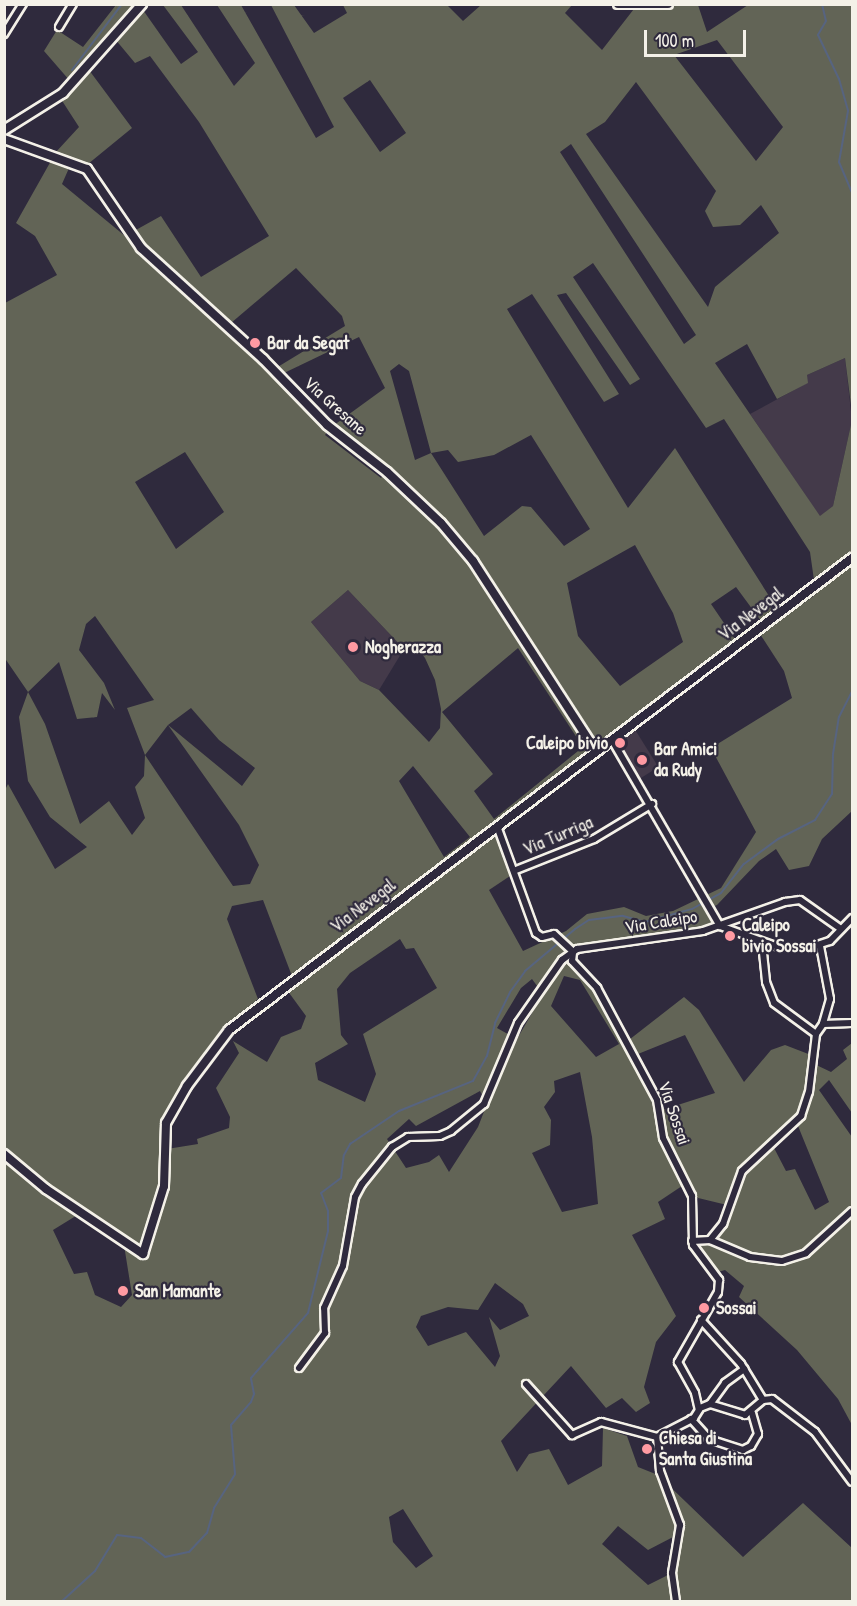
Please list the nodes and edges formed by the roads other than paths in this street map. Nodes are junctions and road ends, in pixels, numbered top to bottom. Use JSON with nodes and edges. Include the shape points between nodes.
{"nodes":[{"id":1,"x":23,"y":4,"type":"edge"},
{"id":2,"x":73,"y":4,"type":"edge"},
{"id":3,"x":618,"y":4,"type":"edge"},
{"id":4,"x":668,"y":4,"type":"edge"},
{"id":5,"x":139,"y":5,"type":"edge"},
{"id":6,"x":60,"y":27,"type":"dead end"},
{"id":7,"x":4,"y":33,"type":"edge"},
{"id":8,"x":4,"y":130,"type":"edge"},
{"id":9,"x":4,"y":139,"type":"edge"},
{"id":10,"x":852,"y":558,"type":"edge"},
{"id":11,"x":612,"y":740,"type":"junction"},
{"id":12,"x":596,"y":751,"type":"junction"},
{"id":13,"x":652,"y":804,"type":"junction"},
{"id":14,"x":497,"y":826,"type":"junction"},
{"id":15,"x":516,"y":870,"type":"junction"},
{"id":16,"x":852,"y":918,"type":"edge"},
{"id":17,"x":720,"y":926,"type":"junction"},
{"id":18,"x":841,"y":929,"type":"junction"},
{"id":19,"x":762,"y":943,"type":"junction"},
{"id":20,"x":820,"y":946,"type":"junction"},
{"id":21,"x":571,"y":950,"type":"junction"},
{"id":22,"x":852,"y":1023,"type":"edge"},
{"id":23,"x":823,"y":1024,"type":"junction"},
{"id":24,"x":816,"y":1034,"type":"junction"},
{"id":25,"x":4,"y":1154,"type":"edge"},
{"id":26,"x":852,"y":1210,"type":"edge"},
{"id":27,"x":710,"y":1240,"type":"junction"},
{"id":28,"x":692,"y":1241,"type":"junction"},
{"id":29,"x":700,"y":1320,"type":"junction"},
{"id":30,"x":299,"y":1368,"type":"dead end"},
{"id":31,"x":744,"y":1369,"type":"junction"},
{"id":32,"x":526,"y":1384,"type":"dead end"},
{"id":33,"x":763,"y":1400,"type":"junction"},
{"id":34,"x":711,"y":1404,"type":"junction"},
{"id":35,"x":700,"y":1408,"type":"junction"},
{"id":36,"x":752,"y":1413,"type":"junction"},
{"id":37,"x":692,"y":1419,"type":"junction"},
{"id":38,"x":657,"y":1437,"type":"junction"},
{"id":39,"x":852,"y":1482,"type":"edge"},
{"id":40,"x":676,"y":1602,"type":"edge"}],
"edges":[{"from":1,"to":7,"type":"street"},
{"from":2,"to":6,"type":"street"},
{"from":3,"to":4,"type":"main road"},
{"from":5,"to":8,"type":"main road","via":[[63,93]]},
{"from":9,"to":12,"type":"main road","name":"Via Gresane","via":[[87,170],[141,248],[263,359],[327,425],[387,472],[441,523],[473,561]]},
{"from":10,"to":11,"type":"main road","name":"Via Nevegal"},
{"from":11,"to":12,"type":"main road","name":"Via Nevegal"},
{"from":11,"to":13,"type":"street"},
{"from":12,"to":14,"type":"main road","name":"Via Nevegal"},
{"from":13,"to":15,"type":"street","name":"Via Turriga","via":[[594,839]]},
{"from":13,"to":17,"type":"street"},
{"from":14,"to":15,"type":"street","name":"Via Turriga"},
{"from":14,"to":25,"type":"main road","name":"Via Nevegal","via":[[240,1020],[219,1042],[166,1123],[164,1186],[143,1254],[46,1189]]},
{"from":15,"to":21,"type":"street","via":[[536,933],[542,937],[557,936]]},
{"from":16,"to":18,"type":"street"},
{"from":17,"to":18,"type":"street","via":[[751,911],[800,900]]},
{"from":17,"to":19,"type":"street","name":"Via Caleipo"},
{"from":17,"to":21,"type":"street","name":"Via Caleipo"},
{"from":18,"to":20,"type":"street"},
{"from":19,"to":20,"type":"street","name":"Via Caleipo","via":[[781,948]]},
{"from":19,"to":24,"type":"street","via":[[766,982],[774,1003]]},
{"from":20,"to":23,"type":"street","via":[[830,999]]},
{"from":21,"to":28,"type":"street","name":"Via Sossai","via":[[573,963],[597,988],[657,1100],[663,1138],[692,1196]]},
{"from":21,"to":30,"type":"street","via":[[556,964],[518,1023],[484,1104],[451,1131],[440,1136],[408,1137],[392,1146],[362,1184],[355,1197],[343,1266],[324,1308],[325,1333]]},
{"from":22,"to":23,"type":"street"},
{"from":23,"to":24,"type":"street"},
{"from":24,"to":27,"type":"street","via":[[809,1092],[798,1122],[742,1171],[723,1224]]},
{"from":26,"to":27,"type":"street","via":[[847,1220],[806,1253],[789,1259],[756,1259]]},
{"from":27,"to":28,"type":"street"},
{"from":28,"to":29,"type":"street","via":[[719,1280],[718,1292]]},
{"from":29,"to":31,"type":"street"},
{"from":29,"to":35,"type":"street","via":[[678,1362]]},
{"from":31,"to":33,"type":"street"},
{"from":31,"to":34,"type":"street","via":[[725,1383]]},
{"from":32,"to":38,"type":"street","via":[[572,1435],[601,1422]]},
{"from":33,"to":36,"type":"street"},
{"from":33,"to":39,"type":"street","via":[[772,1399],[815,1432]]},
{"from":34,"to":35,"type":"street"},
{"from":34,"to":36,"type":"street","via":[[735,1414]]},
{"from":35,"to":37,"type":"street"},
{"from":36,"to":37,"type":"street","via":[[758,1434],[754,1443],[743,1450],[709,1439]]},
{"from":37,"to":38,"type":"street"},
{"from":38,"to":40,"type":"street","via":[[659,1461],[680,1525],[672,1573]]}]}
